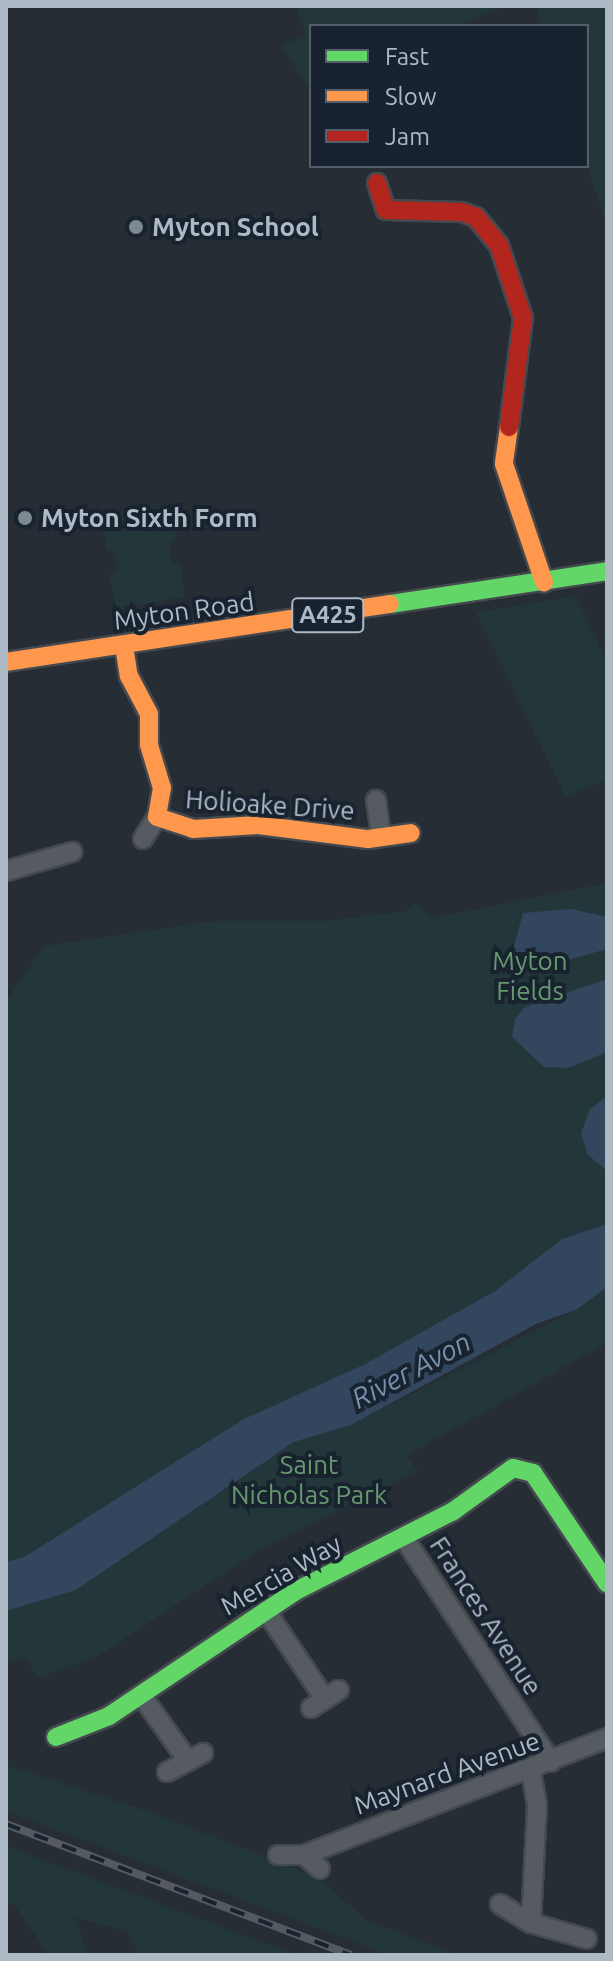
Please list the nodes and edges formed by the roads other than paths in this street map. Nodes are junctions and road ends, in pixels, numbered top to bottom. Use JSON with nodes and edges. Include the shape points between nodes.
{"nodes":[{"id":1,"x":377,"y":183,"type":"dead end"},
{"id":2,"x":607,"y":571,"type":"edge"},
{"id":3,"x":544,"y":582,"type":"junction"},
{"id":4,"x":124,"y":646,"type":"junction"},
{"id":5,"x":6,"y":662,"type":"edge"},
{"id":6,"x":376,"y":800,"type":"dead end"},
{"id":7,"x":157,"y":817,"type":"junction"},
{"id":8,"x":411,"y":833,"type":"dead end"},
{"id":9,"x":381,"y":837,"type":"junction"},
{"id":10,"x":143,"y":839,"type":"dead end"},
{"id":11,"x":58,"y":850,"type":"dead end"},
{"id":12,"x":6,"y":871,"type":"edge"},
{"id":13,"x":404,"y":1538,"type":"junction"},
{"id":14,"x":607,"y":1583,"type":"edge"},
{"id":15,"x":266,"y":1611,"type":"junction"},
{"id":16,"x":141,"y":1695,"type":"junction"},
{"id":17,"x":325,"y":1699,"type":"dead end"},
{"id":18,"x":56,"y":1737,"type":"dead end"},
{"id":19,"x":607,"y":1738,"type":"edge"},
{"id":20,"x":551,"y":1762,"type":"junction"},
{"id":21,"x":531,"y":1771,"type":"junction"},
{"id":22,"x":167,"y":1772,"type":"dead end"},
{"id":23,"x":278,"y":1855,"type":"dead end"},
{"id":24,"x":304,"y":1855,"type":"junction"},
{"id":25,"x":320,"y":1869,"type":"dead end"},
{"id":26,"x":500,"y":1904,"type":"dead end"},
{"id":27,"x":531,"y":1923,"type":"junction"},
{"id":28,"x":587,"y":1939,"type":"dead end"}],
"edges":[{"from":1,"to":3,"type":"street","via":[[386,210],[462,212],[476,217],[499,245],[523,318],[504,464]]},
{"from":2,"to":3,"type":"street","name":"Myton Road","number":"A425"},
{"from":3,"to":4,"type":"street","name":"Myton Road","number":"A425"},
{"from":4,"to":5,"type":"street","name":"Myton Road","number":"A425"},
{"from":4,"to":7,"type":"street","name":"Holioake Drive","via":[[129,676],[149,714],[149,745],[162,788]]},
{"from":6,"to":9,"type":"street","name":"Holioake Drive"},
{"from":7,"to":9,"type":"street","name":"Holioake Drive","via":[[183,828],[243,825]]},
{"from":7,"to":10,"type":"street","name":"Holioake Drive"},
{"from":8,"to":9,"type":"street","name":"Holioake Drive"},
{"from":11,"to":12,"type":"street"},
{"from":13,"to":14,"type":"street","name":"Mercia Way","via":[[452,1512],[513,1468],[533,1473]]},
{"from":13,"to":15,"type":"street","name":"Mercia Way"},
{"from":13,"to":20,"type":"street","name":"Frances Avenue"},
{"from":15,"to":16,"type":"street","name":"Mercia Way"},
{"from":15,"to":17,"type":"street"},
{"from":16,"to":18,"type":"street","name":"Mercia Way","via":[[89,1726]]},
{"from":16,"to":22,"type":"street","via":[[196,1757]]},
{"from":19,"to":20,"type":"street","name":"Maynard Avenue"},
{"from":20,"to":21,"type":"street","name":"Maynard Avenue"},
{"from":21,"to":24,"type":"street","name":"Maynard Avenue"},
{"from":21,"to":27,"type":"street","via":[[537,1805]]},
{"from":23,"to":24,"type":"street","name":"Maynard Avenue"},
{"from":24,"to":25,"type":"street"},
{"from":26,"to":27,"type":"street"},
{"from":27,"to":28,"type":"street"}]}
